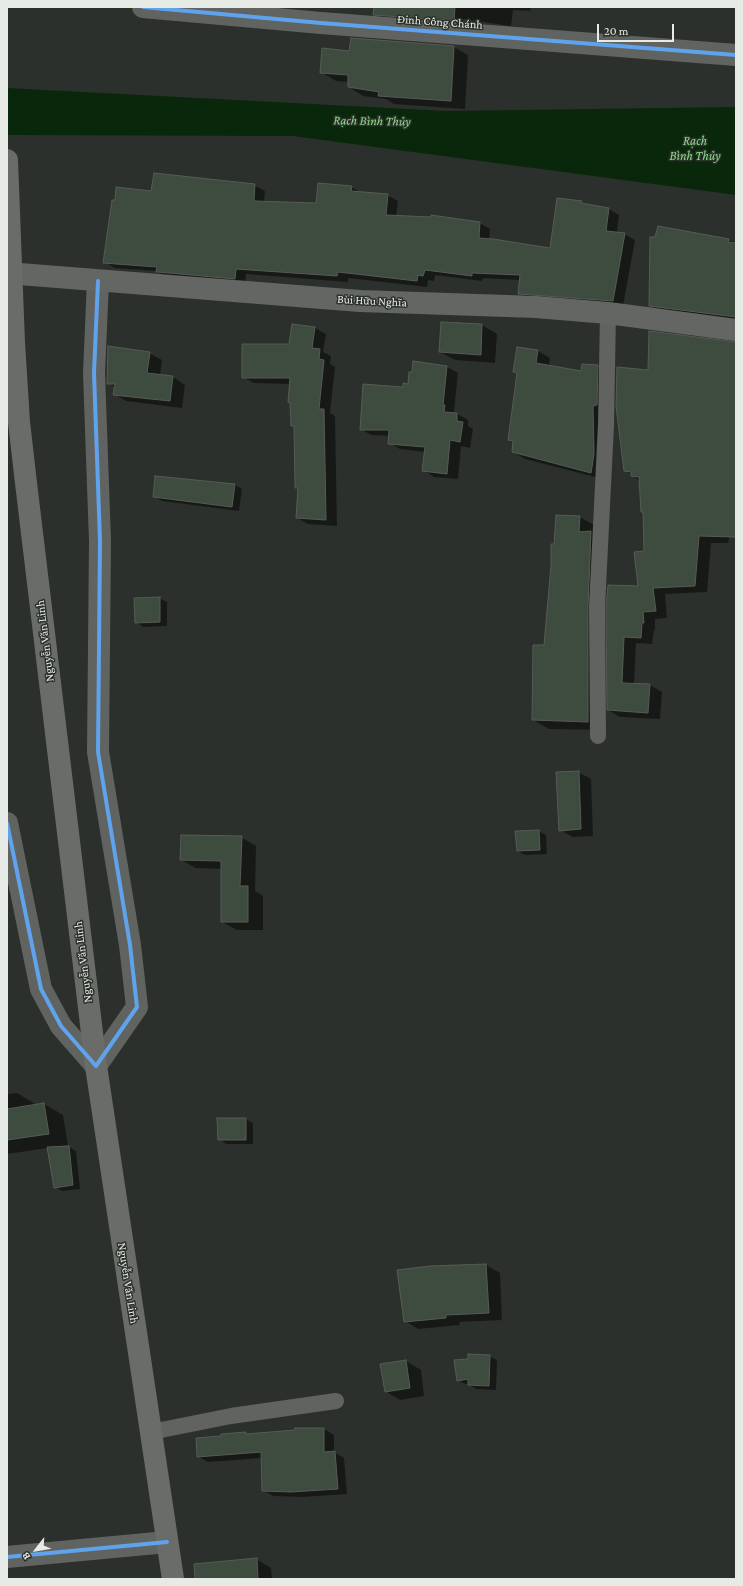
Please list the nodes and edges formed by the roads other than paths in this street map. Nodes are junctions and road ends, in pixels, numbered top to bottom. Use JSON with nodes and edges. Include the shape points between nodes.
{"nodes":[{"id":1,"x":143,"y":7,"type":"edge"},
{"id":2,"x":736,"y":55,"type":"edge"},
{"id":3,"x":7,"y":160,"type":"edge"},
{"id":4,"x":7,"y":273,"type":"edge"},
{"id":5,"x":98,"y":281,"type":"junction"},
{"id":6,"x":608,"y":313,"type":"junction"},
{"id":7,"x":736,"y":330,"type":"edge"},
{"id":8,"x":598,"y":736,"type":"dead end"},
{"id":9,"x":7,"y":822,"type":"edge"},
{"id":10,"x":96,"y":1066,"type":"junction"},
{"id":11,"x":336,"y":1401,"type":"dead end"},
{"id":12,"x":151,"y":1432,"type":"junction"},
{"id":13,"x":167,"y":1542,"type":"junction"},
{"id":14,"x":7,"y":1557,"type":"edge"},
{"id":15,"x":173,"y":1579,"type":"edge"}],
"edges":[{"from":1,"to":2,"type":"street","name":"Đinh Công Chánh"},
{"from":3,"to":10,"type":"highway","name":"Nguyễn Văn Linh","via":[[19,422]]},
{"from":4,"to":5,"type":"main road","name":"Bùi Hữu Nghĩa"},
{"from":5,"to":6,"type":"main road","name":"Bùi Hữu Nghĩa","via":[[360,301],[536,306]]},
{"from":5,"to":10,"type":"street","via":[[94,373],[100,541],[98,752],[130,945],[137,1008]]},
{"from":6,"to":7,"type":"main road","name":"Bùi Hữu Nghĩa"},
{"from":6,"to":8,"type":"lane","via":[[606,425],[597,607]]},
{"from":9,"to":10,"type":"street","via":[[41,989],[61,1026]]},
{"from":10,"to":12,"type":"highway","name":"Nguyễn Văn Linh"},
{"from":11,"to":12,"type":"lane","via":[[230,1416]]},
{"from":12,"to":13,"type":"highway","name":"Nguyễn Văn Linh"},
{"from":13,"to":14,"type":"street"},
{"from":13,"to":15,"type":"highway","name":"Nguyễn Văn Linh"}]}
